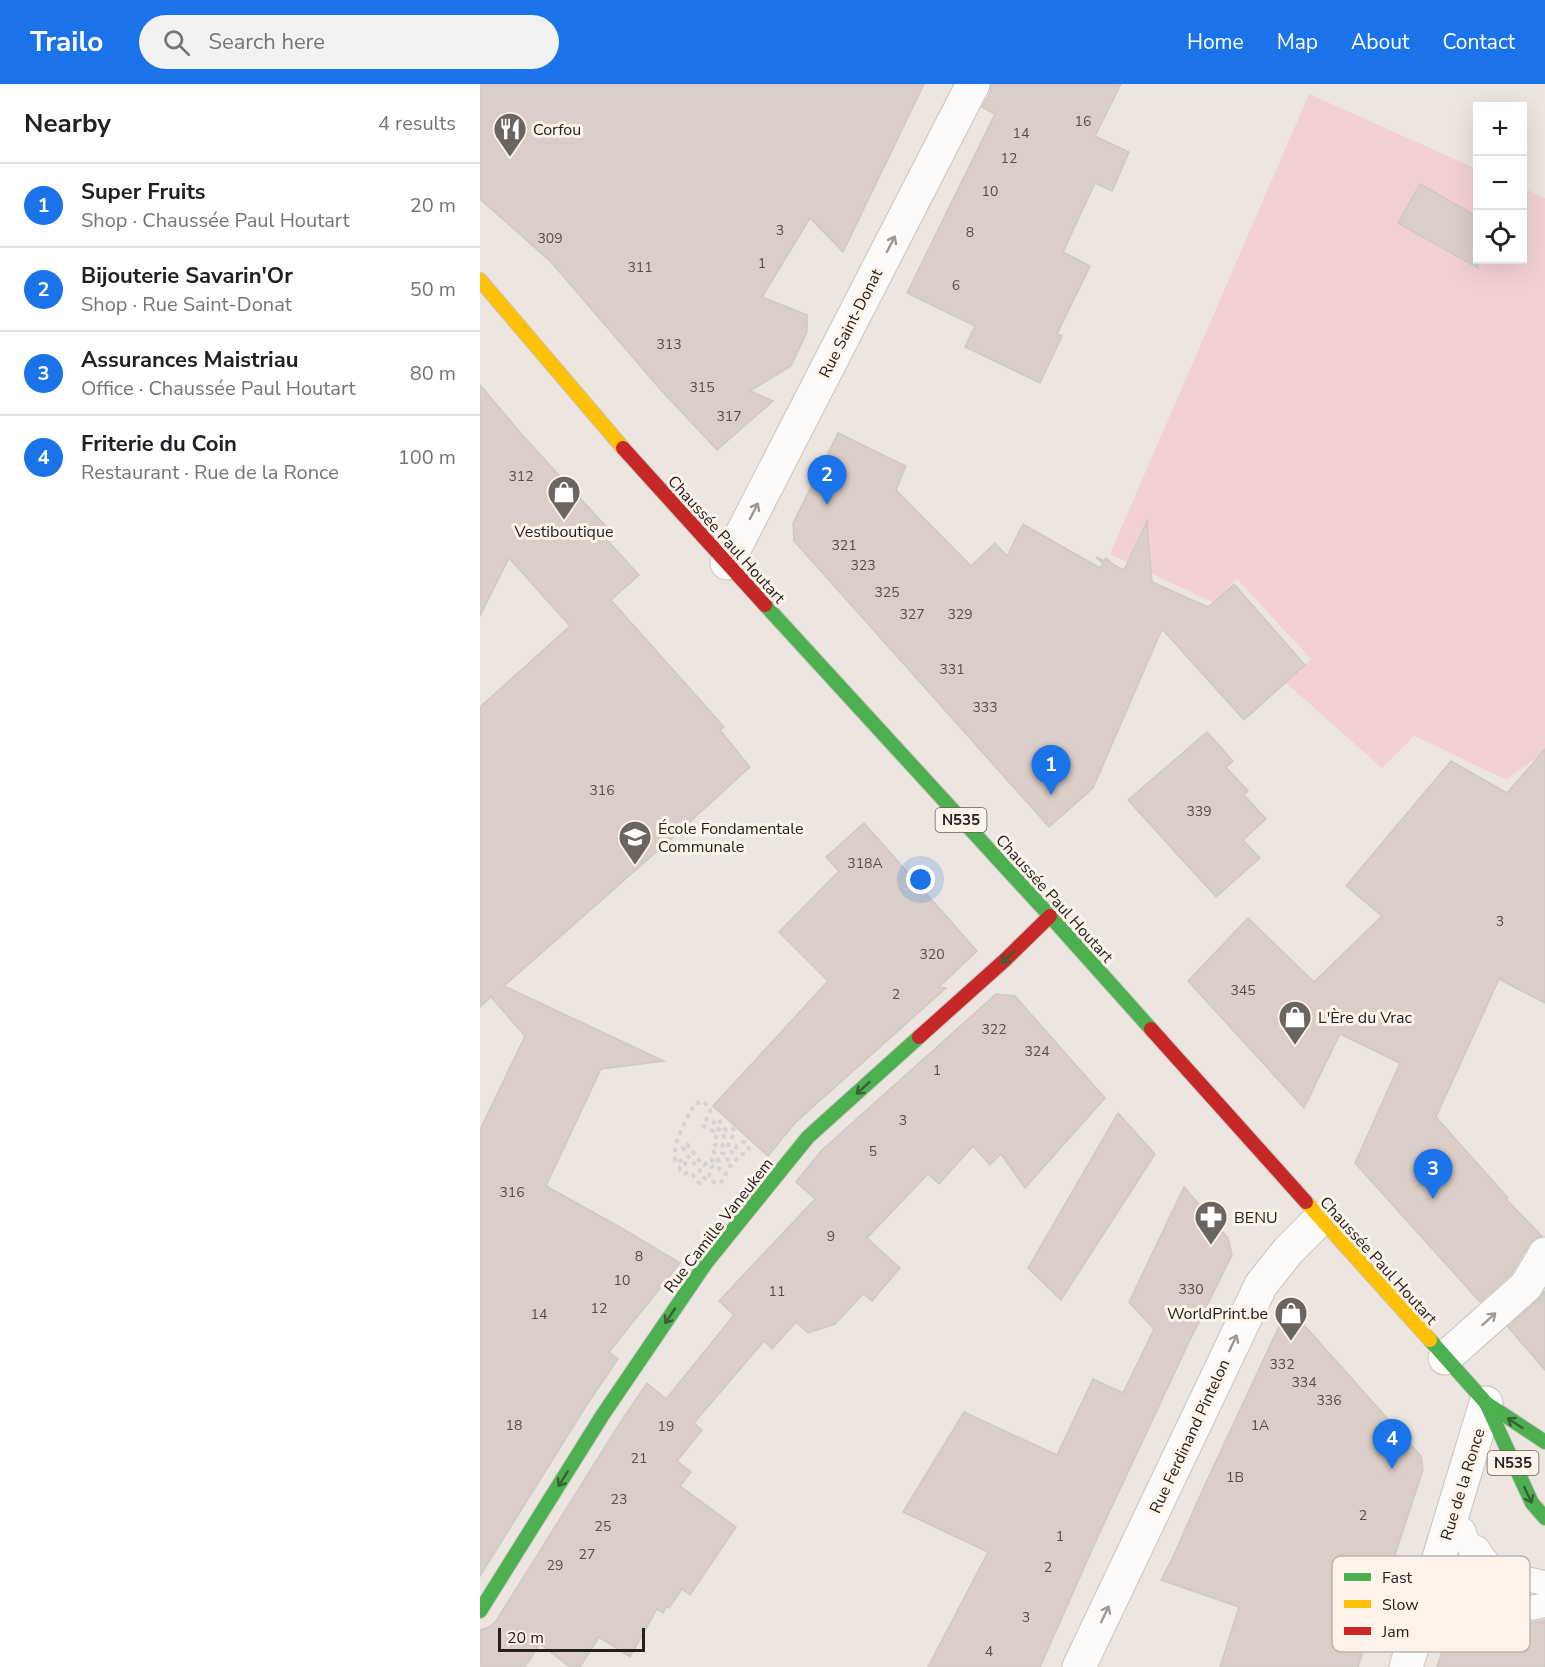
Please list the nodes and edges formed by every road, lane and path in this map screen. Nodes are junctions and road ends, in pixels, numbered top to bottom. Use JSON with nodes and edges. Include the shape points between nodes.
{"nodes":[{"id":1,"x":973,"y":84,"type":"edge"},
{"id":2,"x":480,"y":280,"type":"edge"},
{"id":3,"x":727,"y":563,"type":"junction"},
{"id":4,"x":1050,"y":916,"type":"junction"},
{"id":5,"x":717,"y":1156,"type":"joint"},
{"id":6,"x":1320,"y":1219,"type":"junction"},
{"id":7,"x":1545,"y":1254,"type":"edge"},
{"id":8,"x":1445,"y":1358,"type":"junction"},
{"id":9,"x":1486,"y":1403,"type":"junction"},
{"id":10,"x":1545,"y":1442,"type":"edge"},
{"id":11,"x":1545,"y":1518,"type":"edge"},
{"id":12,"x":1458,"y":1522,"type":"junction"},
{"id":13,"x":1446,"y":1556,"type":"edge"},
{"id":14,"x":1472,"y":1556,"type":"edge"},
{"id":15,"x":1482,"y":1556,"type":"edge"},
{"id":16,"x":1530,"y":1580,"type":"edge"},
{"id":17,"x":1545,"y":1583,"type":"edge"},
{"id":18,"x":1545,"y":1605,"type":"edge"},
{"id":19,"x":1530,"y":1608,"type":"edge"},
{"id":20,"x":480,"y":1611,"type":"edge"},
{"id":21,"x":1411,"y":1652,"type":"edge"},
{"id":22,"x":1079,"y":1667,"type":"edge"},
{"id":23,"x":1406,"y":1667,"type":"edge"}],
"edges":[{"from":3,"to":1,"type":"street","name":"Rue Saint-Donat","one_way":true},
{"from":2,"to":3,"type":"main road","name":"Chaussée Paul Houtart","number":"N535","via":[[635,463]]},
{"from":3,"to":4,"type":"main road","name":"Chaussée Paul Houtart","number":"N535"},
{"from":4,"to":6,"type":"main road","name":"Chaussée Paul Houtart","number":"N535"},
{"from":4,"to":20,"type":"main road","name":"Rue Camille Vaneukem","one_way":true,"via":[[808,1137],[706,1263],[602,1416]]},
{"from":5,"to":5,"type":"path","via":[[719,1169],[726,1173],[720,1183],[709,1178],[715,1164],[711,1160],[701,1163],[687,1144],[683,1148],[685,1153],[704,1182],[699,1183],[689,1172],[683,1174],[680,1167],[685,1160],[675,1161],[676,1144],[695,1103],[704,1102],[710,1109],[703,1126],[713,1131],[713,1136],[724,1137],[714,1125],[718,1119],[726,1130],[735,1131],[729,1151],[734,1152],[743,1142],[749,1149],[731,1166],[727,1165],[728,1156],[722,1154],[722,1144],[712,1148]]},
{"from":6,"to":8,"type":"main road","name":"Chaussée Paul Houtart","number":"N535"},
{"from":22,"to":6,"type":"street","name":"Rue Ferdinand Pintelon","one_way":true,"via":[[1261,1285]]},
{"from":8,"to":7,"type":"street","one_way":true,"via":[[1526,1286]]},
{"from":8,"to":9,"type":"main road","name":"Chaussée Paul Houtart","number":"N535"},
{"from":10,"to":9,"type":"main road","name":"Chaussée Paul Houtart","number":"N535","one_way":true},
{"from":9,"to":11,"type":"main road","name":"Chaussée Paul Houtart","number":"N535","one_way":true,"via":[[1532,1503]]},
{"from":9,"to":12,"type":"street","name":"Rue de la Ronce"},
{"from":12,"to":13,"type":"street","name":"Rue de la Ronce"},
{"from":12,"to":14,"type":"lane"},
{"from":12,"to":15,"type":"lane"},
{"from":16,"to":17,"type":"lane"},
{"from":18,"to":19,"type":"lane"},
{"from":21,"to":23,"type":"street","name":"Rue de la Ronce"}]}
